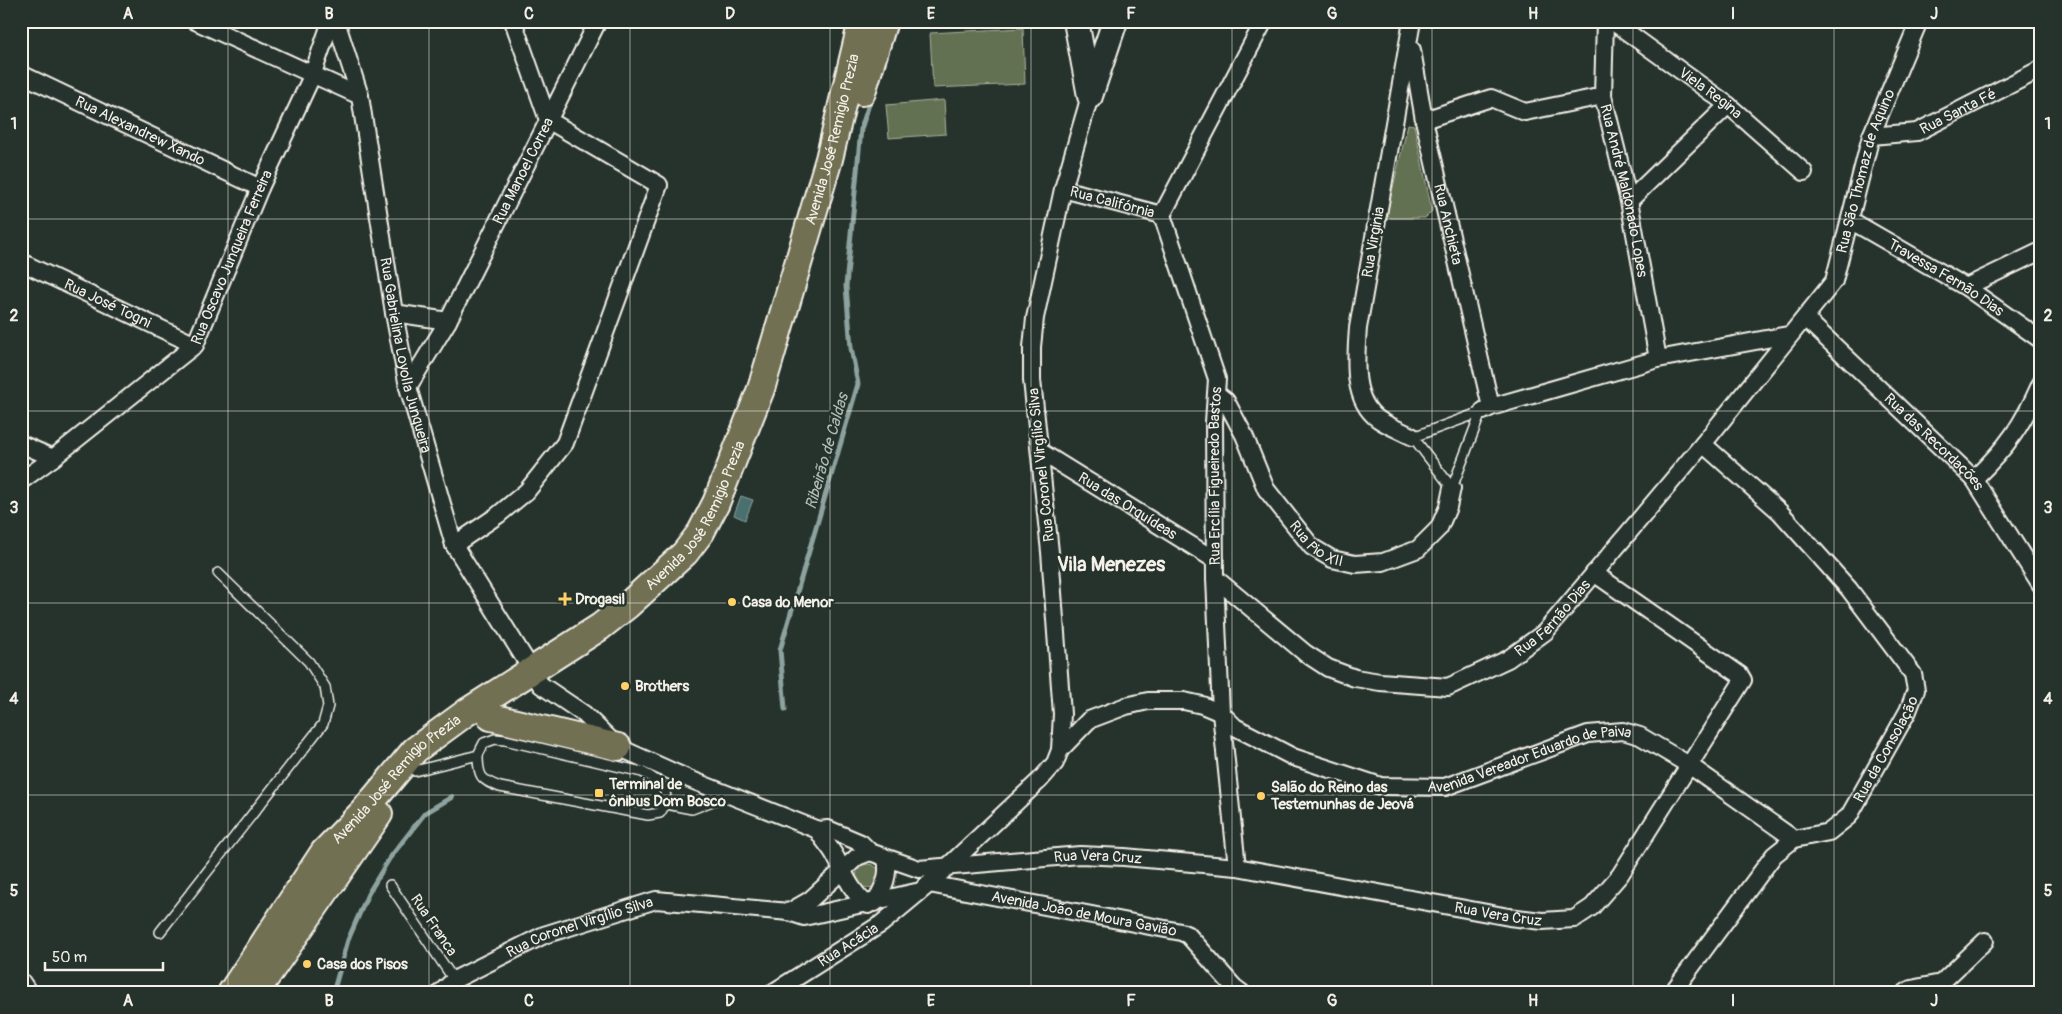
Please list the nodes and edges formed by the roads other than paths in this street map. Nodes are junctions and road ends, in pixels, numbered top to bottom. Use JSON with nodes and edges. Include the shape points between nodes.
{"nodes":[{"id":1,"x":195,"y":21,"type":"edge"},
{"id":2,"x":331,"y":21,"type":"edge"},
{"id":3,"x":336,"y":21,"type":"edge"},
{"id":4,"x":513,"y":21,"type":"edge"},
{"id":5,"x":598,"y":21,"type":"edge"},
{"id":6,"x":862,"y":21,"type":"edge"},
{"id":7,"x":884,"y":21,"type":"edge"},
{"id":8,"x":1412,"y":21,"type":"edge"},
{"id":9,"x":1605,"y":21,"type":"edge"},
{"id":10,"x":1612,"y":21,"type":"edge"},
{"id":11,"x":1919,"y":21,"type":"edge"},
{"id":12,"x":1263,"y":23,"type":"edge"},
{"id":13,"x":1077,"y":30,"type":"edge"},
{"id":14,"x":1111,"y":32,"type":"edge"},
{"id":15,"x":1410,"y":39,"type":"junction"},
{"id":16,"x":2041,"y":70,"type":"edge"},
{"id":17,"x":21,"y":74,"type":"edge"},
{"id":18,"x":312,"y":76,"type":"junction"},
{"id":19,"x":360,"y":96,"type":"junction"},
{"id":20,"x":1090,"y":96,"type":"junction"},
{"id":21,"x":1603,"y":96,"type":"junction"},
{"id":22,"x":1728,"y":105,"type":"junction"},
{"id":23,"x":548,"y":120,"type":"junction"},
{"id":24,"x":1424,"y":120,"type":"junction"},
{"id":25,"x":1871,"y":136,"type":"junction"},
{"id":26,"x":1804,"y":172,"type":"dead end"},
{"id":27,"x":260,"y":188,"type":"junction"},
{"id":28,"x":1062,"y":190,"type":"junction"},
{"id":29,"x":1629,"y":201,"type":"junction"},
{"id":30,"x":1162,"y":215,"type":"junction"},
{"id":31,"x":1850,"y":220,"type":"junction"},
{"id":32,"x":2041,"y":251,"type":"edge"},
{"id":33,"x":21,"y":262,"type":"edge"},
{"id":34,"x":1966,"y":287,"type":"junction"},
{"id":35,"x":394,"y":313,"type":"junction"},
{"id":36,"x":1805,"y":318,"type":"junction"},
{"id":37,"x":448,"y":320,"type":"junction"},
{"id":38,"x":1788,"y":335,"type":"junction"},
{"id":39,"x":2041,"y":340,"type":"edge"},
{"id":40,"x":194,"y":345,"type":"junction"},
{"id":41,"x":1658,"y":359,"type":"junction"},
{"id":42,"x":2041,"y":383,"type":"edge"},
{"id":43,"x":408,"y":387,"type":"junction"},
{"id":44,"x":1217,"y":394,"type":"junction"},
{"id":45,"x":1486,"y":410,"type":"junction"},
{"id":46,"x":1413,"y":437,"type":"junction"},
{"id":47,"x":21,"y":444,"type":"edge"},
{"id":48,"x":1703,"y":444,"type":"junction"},
{"id":49,"x":1041,"y":452,"type":"junction"},
{"id":50,"x":53,"y":458,"type":"junction"},
{"id":51,"x":1974,"y":478,"type":"junction"},
{"id":52,"x":21,"y":481,"type":"edge"},
{"id":53,"x":1452,"y":488,"type":"junction"},
{"id":54,"x":454,"y":545,"type":"junction"},
{"id":55,"x":1215,"y":560,"type":"junction"},
{"id":56,"x":218,"y":573,"type":"dead end"},
{"id":57,"x":1594,"y":573,"type":"junction"},
{"id":58,"x":1215,"y":578,"type":"junction"},
{"id":59,"x":2041,"y":585,"type":"edge"},
{"id":60,"x":536,"y":677,"type":"junction"},
{"id":61,"x":1221,"y":713,"type":"junction"},
{"id":62,"x":491,"y":717,"type":"junction"},
{"id":63,"x":618,"y":747,"type":"junction"},
{"id":64,"x":1060,"y":750,"type":"junction"},
{"id":65,"x":478,"y":756,"type":"junction"},
{"id":66,"x":1689,"y":765,"type":"junction"},
{"id":67,"x":415,"y":771,"type":"junction"},
{"id":68,"x":728,"y":794,"type":"junction"},
{"id":69,"x":666,"y":804,"type":"junction"},
{"id":70,"x":818,"y":830,"type":"junction"},
{"id":71,"x":1794,"y":839,"type":"junction"},
{"id":72,"x":870,"y":852,"type":"junction"},
{"id":73,"x":886,"y":859,"type":"junction"},
{"id":74,"x":949,"y":864,"type":"junction"},
{"id":75,"x":1237,"y":867,"type":"junction"},
{"id":76,"x":842,"y":871,"type":"junction"},
{"id":77,"x":390,"y":885,"type":"dead end"},
{"id":78,"x":925,"y":887,"type":"junction"},
{"id":79,"x":871,"y":904,"type":"junction"},
{"id":80,"x":789,"y":912,"type":"junction"},
{"id":81,"x":160,"y":932,"type":"dead end"},
{"id":82,"x":1985,"y":941,"type":"dead end"},
{"id":83,"x":454,"y":980,"type":"junction"},
{"id":84,"x":21,"y":981,"type":"edge"},
{"id":85,"x":30,"y":993,"type":"edge"},
{"id":86,"x":231,"y":993,"type":"edge"},
{"id":87,"x":255,"y":993,"type":"edge"},
{"id":88,"x":440,"y":993,"type":"edge"},
{"id":89,"x":772,"y":993,"type":"edge"},
{"id":90,"x":1242,"y":993,"type":"edge"},
{"id":91,"x":1672,"y":993,"type":"edge"},
{"id":92,"x":1905,"y":993,"type":"edge"}],
"edges":[{"from":1,"to":18,"type":"street"},
{"from":2,"to":18,"type":"street","name":"Rua Oscavo Junqueira Ferreira"},
{"from":3,"to":19,"type":"street","name":"Rua Gabrielina Loyolla Junqueira"},
{"from":4,"to":23,"type":"street"},
{"from":5,"to":23,"type":"street","name":"Rua Manoel Correa"},
{"from":6,"to":60,"type":"main road","name":"Avenida José Remigio Prezia","via":[[829,159],[761,389],[716,503],[701,532],[656,582]]},
{"from":7,"to":60,"type":"main road","name":"Avenida José Remigio Prezia","via":[[758,432],[715,528],[695,562],[671,587],[640,612]]},
{"from":8,"to":15,"type":"street","name":"Rua Virginia"},
{"from":9,"to":21,"type":"street","name":"Rua André Maldonado Lopes"},
{"from":10,"to":22,"type":"street","name":"Viela Regina"},
{"from":11,"to":25,"type":"street","name":"Rua São Thomaz de Aquino"},
{"from":12,"to":30,"type":"street"},
{"from":13,"to":14,"type":"street"},
{"from":13,"to":20,"type":"street"},
{"from":14,"to":20,"type":"street","name":"Rua Coronel Virgílio Silva"},
{"from":15,"to":24,"type":"street","name":"Rua Anchieta"},
{"from":15,"to":46,"type":"street","name":"Rua Virginia","via":[[1358,328],[1356,369],[1364,400],[1377,418]]},
{"from":16,"to":25,"type":"street","name":"Rua Santa Fé","via":[[1917,132]]},
{"from":17,"to":27,"type":"street","name":"Rua Alexandrew Xando"},
{"from":18,"to":19,"type":"street"},
{"from":18,"to":27,"type":"street","name":"Rua Oscavo Junqueira Ferreira"},
{"from":19,"to":35,"type":"street","name":"Rua Gabrielina Loyolla Junqueira"},
{"from":20,"to":28,"type":"street","name":"Rua Coronel Virgílio Silva"},
{"from":21,"to":24,"type":"street","via":[[1525,112],[1491,98]]},
{"from":21,"to":29,"type":"street","name":"Rua André Maldonado Lopes"},
{"from":22,"to":26,"type":"street","name":"Viela Regina"},
{"from":22,"to":29,"type":"street"},
{"from":23,"to":37,"type":"street","name":"Rua Manoel Correa"},
{"from":23,"to":54,"type":"street","via":[[659,185],[565,442],[526,491],[498,516]]},
{"from":24,"to":45,"type":"street","name":"Rua Anchieta"},
{"from":25,"to":31,"type":"street","name":"Rua São Thomaz de Aquino"},
{"from":27,"to":40,"type":"street","name":"Rua Oscavo Junqueira Ferreira"},
{"from":28,"to":30,"type":"street","name":"Rua Califórnia"},
{"from":28,"to":49,"type":"street","name":"Rua Coronel Virgílio Silva","via":[[1033,338],[1032,380]]},
{"from":29,"to":41,"type":"street","name":"Rua André Maldonado Lopes"},
{"from":30,"to":44,"type":"street","name":"Rua Ercília Figueiredo Bastos","via":[[1217,379]]},
{"from":31,"to":34,"type":"street","name":"Travessa Fernão Dias"},
{"from":31,"to":36,"type":"street","name":"Rua São Thomaz de Aquino","via":[[1834,280]]},
{"from":32,"to":34,"type":"street"},
{"from":33,"to":40,"type":"street","name":"Rua José Togni"},
{"from":34,"to":39,"type":"street","name":"Travessa Fernão Dias"},
{"from":35,"to":37,"type":"street"},
{"from":35,"to":43,"type":"street","name":"Rua Gabrielina Loyolla Junqueira"},
{"from":36,"to":38,"type":"street","name":"Rua Fernão Dias"},
{"from":36,"to":51,"type":"street","name":"Rua das Recordações"},
{"from":37,"to":43,"type":"street","name":"Rua Manoel Correa"},
{"from":38,"to":41,"type":"street"},
{"from":38,"to":48,"type":"street","name":"Rua Fernão Dias"},
{"from":40,"to":50,"type":"street","name":"Rua Oscavo Junqueira Ferreira"},
{"from":41,"to":45,"type":"street"},
{"from":42,"to":51,"type":"street","via":[[2024,420],[1999,455]]},
{"from":43,"to":54,"type":"street","name":"Rua Gabrielina Loyolla Junqueira"},
{"from":44,"to":53,"type":"street","name":"Rua Pio XII","via":[[1226,401],[1244,435],[1266,489],[1312,548],[1332,559],[1354,564],[1383,562],[1418,549],[1439,528]]},
{"from":44,"to":55,"type":"street","name":"Rua Ercília Figueiredo Bastos","via":[[1214,422]]},
{"from":45,"to":46,"type":"lane"},
{"from":45,"to":53,"type":"lane"},
{"from":46,"to":53,"type":"lane"},
{"from":47,"to":50,"type":"street"},
{"from":48,"to":57,"type":"street","name":"Rua Fernão Dias"},
{"from":48,"to":71,"type":"street","name":"Rua da Consolação","via":[[1780,512],[1849,589],[1913,674],[1916,690],[1908,711],[1849,816],[1829,832]]},
{"from":49,"to":55,"type":"street","name":"Rua das Orquídeas"},
{"from":49,"to":64,"type":"street","name":"Rua Coronel Virgílio Silva","via":[[1062,714]]},
{"from":50,"to":52,"type":"street","name":"Rua Oscavo Junqueira Ferreira"},
{"from":51,"to":59,"type":"street","name":"Rua das Recordações"},
{"from":54,"to":60,"type":"street","name":"Rua Gabrielina Loyolla Junqueira"},
{"from":55,"to":58,"type":"street","name":"Rua Ercília Figueiredo Bastos"},
{"from":56,"to":81,"type":"lane","via":[[309,662],[325,687],[328,706],[323,724]]},
{"from":57,"to":58,"type":"street","name":"Rua Fernão Dias","via":[[1545,632],[1508,659],[1448,686],[1380,682],[1355,678],[1328,668],[1305,653]]},
{"from":57,"to":66,"type":"street","name":"Rua Vera Cruz","via":[[1743,680]]},
{"from":58,"to":61,"type":"street","name":"Rua Ercília Figueiredo Bastos"},
{"from":60,"to":62,"type":"main road","name":"Avenida José Remigio Prezia"},
{"from":60,"to":63,"type":"street","via":[[584,714]]},
{"from":60,"to":86,"type":"main road","name":"Avenida José Remigio Prezia","via":[[467,712],[415,750],[364,812],[324,852]]},
{"from":61,"to":64,"type":"street","name":"Avenida Vereador Eduardo de Paiva","via":[[1184,701],[1126,706],[1089,720]]},
{"from":61,"to":66,"type":"street","name":"Avenida Vereador Eduardo de Paiva","via":[[1235,727],[1293,757],[1381,786],[1445,787],[1588,734],[1623,731],[1640,736]]},
{"from":61,"to":75,"type":"street","name":"Rua Ercília Figueiredo Bastos"},
{"from":62,"to":63,"type":"main road"},
{"from":62,"to":67,"type":"main road","name":"Avenida José Remigio Prezia"},
{"from":63,"to":68,"type":"street","name":"Rua Vera Cruz"},
{"from":64,"to":74,"type":"street","name":"Rua Coronel Virgílio Silva","via":[[1040,780]]},
{"from":65,"to":67,"type":"lane"},
{"from":65,"to":69,"type":"lane","via":[[478,770],[484,782],[500,788],[648,815],[660,813]]},
{"from":65,"to":69,"type":"lane","via":[[484,743],[495,739],[642,772],[654,778],[665,790]]},
{"from":66,"to":71,"type":"street","name":"Avenida Vereador Eduardo de Paiva"},
{"from":66,"to":75,"type":"street","name":"Rua Vera Cruz","via":[[1620,875],[1592,907],[1574,918],[1542,921],[1509,917]]},
{"from":67,"to":87,"type":"main road","name":"Avenida José Remigio Prezia","via":[[369,827]]},
{"from":68,"to":69,"type":"lane","via":[[692,809]]},
{"from":68,"to":70,"type":"street","name":"Rua Vera Cruz"},
{"from":70,"to":72,"type":"street","name":"Rua Vera Cruz","via":[[828,829],[861,843]]},
{"from":70,"to":76,"type":"street"},
{"from":71,"to":91,"type":"street","name":"Rua da Consolação","via":[[1774,855]]},
{"from":72,"to":73,"type":"street","name":"Rua Vera Cruz"},
{"from":72,"to":76,"type":"street","via":[[857,857]]},
{"from":73,"to":74,"type":"street","name":"Rua Vera Cruz","via":[[919,868]]},
{"from":73,"to":79,"type":"street","via":[[887,876]]},
{"from":74,"to":75,"type":"street","name":"Rua Vera Cruz","via":[[1080,854]]},
{"from":74,"to":78,"type":"street","name":"Rua Coronel Virgílio Silva"},
{"from":76,"to":79,"type":"street","via":[[858,895]]},
{"from":76,"to":80,"type":"street","via":[[810,900]]},
{"from":77,"to":83,"type":"lane","name":"Rua Franca"},
{"from":78,"to":79,"type":"street","name":"Rua Coronel Virgílio Silva"},
{"from":78,"to":89,"type":"street","name":"Rua Acácia","via":[[881,924]]},
{"from":78,"to":90,"type":"street","name":"Avenida João de Moura Gavião","via":[[1181,932],[1188,935]]},
{"from":79,"to":80,"type":"street","name":"Rua Coronel Virgílio Silva","via":[[804,917]]},
{"from":80,"to":83,"type":"street","name":"Rua Coronel Virgílio Silva","via":[[656,900],[544,935]]},
{"from":82,"to":92,"type":"street","via":[[1941,983]]},
{"from":83,"to":88,"type":"street","name":"Rua Coronel Virgílio Silva"},
{"from":84,"to":85,"type":"street"}]}
